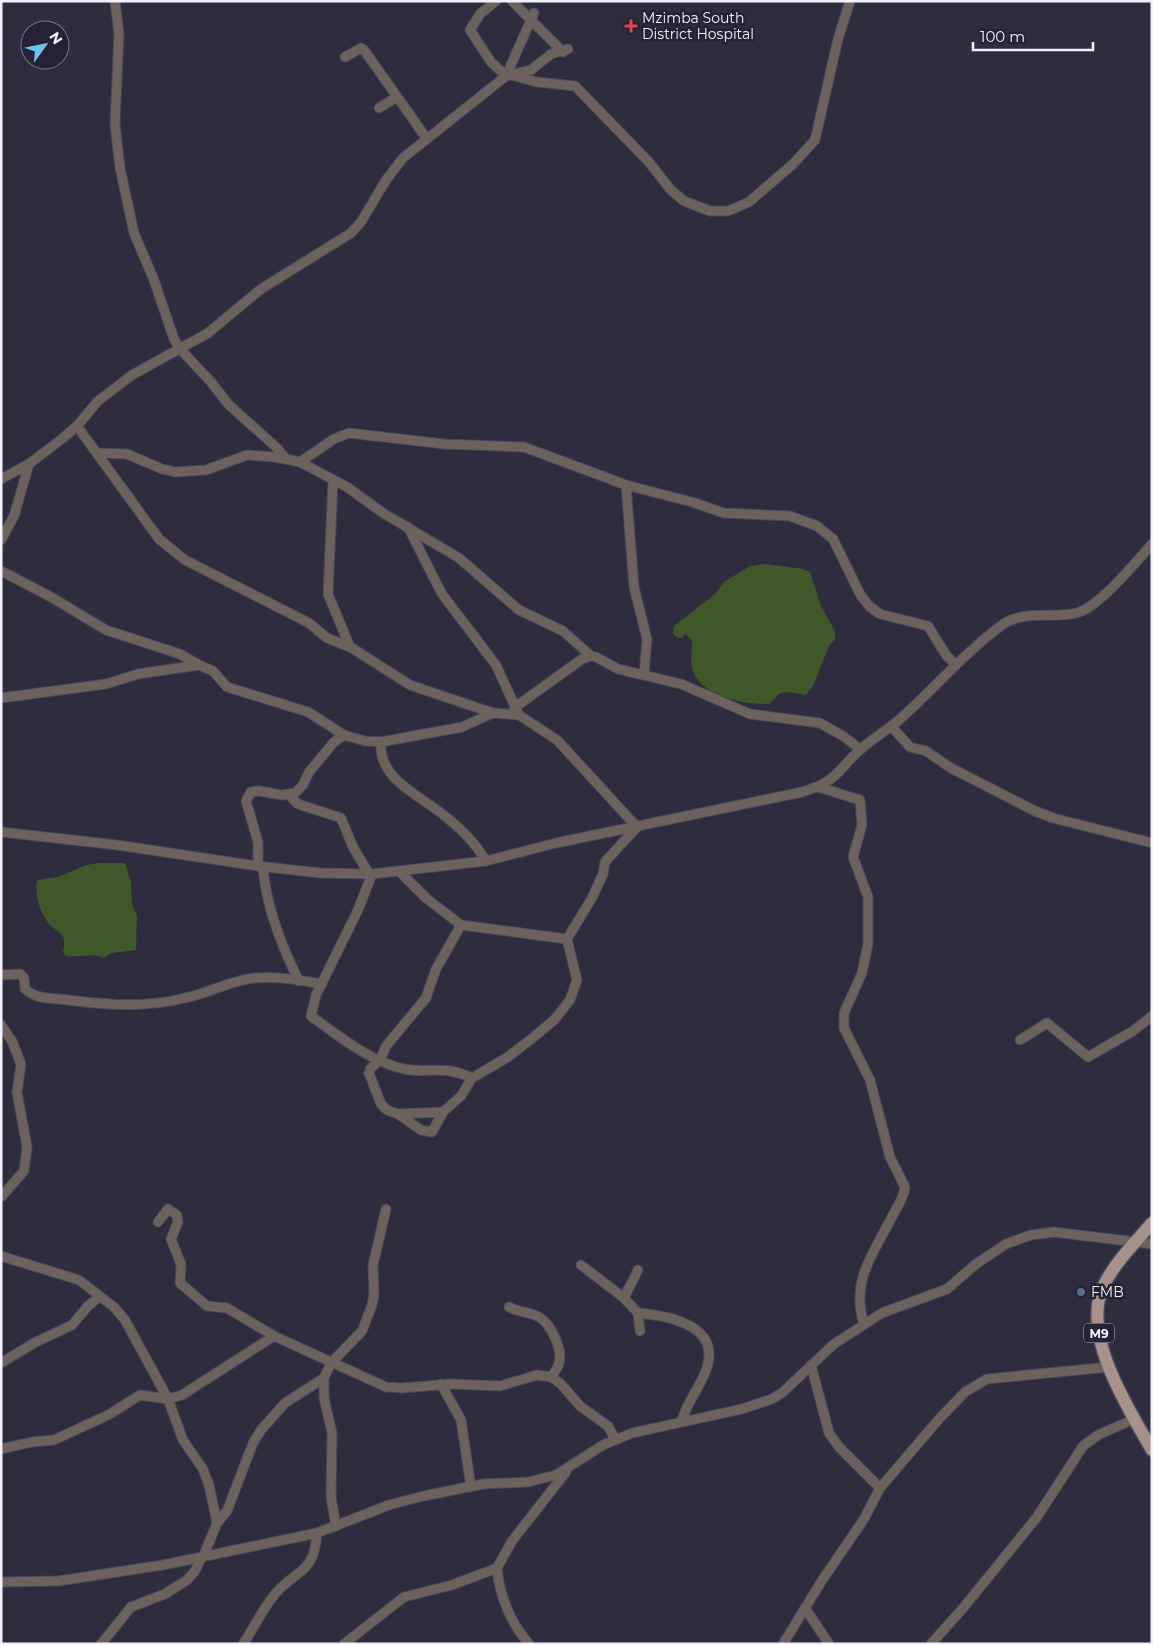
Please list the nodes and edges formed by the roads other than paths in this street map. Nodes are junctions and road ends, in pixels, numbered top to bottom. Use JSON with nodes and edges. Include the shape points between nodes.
{"nodes":[{"id":1,"x":115,"y":1,"type":"edge"},
{"id":2,"x":496,"y":1,"type":"edge"},
{"id":3,"x":512,"y":1,"type":"edge"},
{"id":4,"x":850,"y":1,"type":"edge"},
{"id":5,"x":533,"y":17,"type":"junction"},
{"id":6,"x":345,"y":57,"type":"dead end"},
{"id":7,"x":509,"y":76,"type":"junction"},
{"id":8,"x":397,"y":97,"type":"junction"},
{"id":9,"x":379,"y":108,"type":"dead end"},
{"id":10,"x":426,"y":139,"type":"junction"},
{"id":11,"x":180,"y":349,"type":"junction"},
{"id":12,"x":77,"y":426,"type":"junction"},
{"id":13,"x":98,"y":453,"type":"junction"},
{"id":14,"x":286,"y":459,"type":"junction"},
{"id":15,"x":300,"y":462,"type":"junction"},
{"id":16,"x":29,"y":464,"type":"junction"},
{"id":17,"x":1,"y":479,"type":"edge"},
{"id":18,"x":333,"y":480,"type":"junction"},
{"id":19,"x":626,"y":485,"type":"junction"},
{"id":20,"x":408,"y":527,"type":"junction"},
{"id":21,"x":1,"y":540,"type":"edge"},
{"id":22,"x":1152,"y":544,"type":"edge"},
{"id":23,"x":1,"y":572,"type":"edge"},
{"id":24,"x":350,"y":647,"type":"junction"},
{"id":25,"x":590,"y":656,"type":"junction"},
{"id":26,"x":955,"y":664,"type":"junction"},
{"id":27,"x":199,"y":665,"type":"junction"},
{"id":28,"x":644,"y":676,"type":"junction"},
{"id":29,"x":1,"y":698,"type":"edge"},
{"id":30,"x":516,"y":711,"type":"junction"},
{"id":31,"x":493,"y":713,"type":"junction"},
{"id":32,"x":891,"y":726,"type":"junction"},
{"id":33,"x":344,"y":735,"type":"junction"},
{"id":34,"x":381,"y":742,"type":"junction"},
{"id":35,"x":860,"y":749,"type":"junction"},
{"id":36,"x":818,"y":787,"type":"junction"},
{"id":37,"x":289,"y":795,"type":"junction"},
{"id":38,"x":637,"y":827,"type":"junction"},
{"id":39,"x":1,"y":832,"type":"edge"},
{"id":40,"x":1152,"y":843,"type":"edge"},
{"id":41,"x":486,"y":861,"type":"junction"},
{"id":42,"x":260,"y":867,"type":"junction"},
{"id":43,"x":400,"y":872,"type":"junction"},
{"id":44,"x":370,"y":874,"type":"junction"},
{"id":45,"x":462,"y":925,"type":"junction"},
{"id":46,"x":566,"y":939,"type":"junction"},
{"id":47,"x":1,"y":975,"type":"edge"},
{"id":48,"x":299,"y":981,"type":"junction"},
{"id":49,"x":322,"y":984,"type":"junction"},
{"id":50,"x":1152,"y":1016,"type":"edge"},
{"id":51,"x":1,"y":1025,"type":"edge"},
{"id":52,"x":1020,"y":1040,"type":"dead end"},
{"id":53,"x":380,"y":1060,"type":"junction"},
{"id":54,"x":472,"y":1078,"type":"junction"},
{"id":55,"x":443,"y":1112,"type":"junction"},
{"id":56,"x":398,"y":1114,"type":"junction"},
{"id":57,"x":1,"y":1197,"type":"edge"},
{"id":58,"x":386,"y":1208,"type":"dead end"},
{"id":59,"x":158,"y":1222,"type":"dead end"},
{"id":60,"x":1152,"y":1223,"type":"edge"},
{"id":61,"x":1135,"y":1243,"type":"junction"},
{"id":62,"x":1152,"y":1244,"type":"edge"},
{"id":63,"x":1,"y":1256,"type":"edge"},
{"id":64,"x":581,"y":1266,"type":"dead end"},
{"id":65,"x":638,"y":1270,"type":"dead end"},
{"id":66,"x":99,"y":1298,"type":"junction"},
{"id":67,"x":624,"y":1298,"type":"junction"},
{"id":68,"x":509,"y":1307,"type":"dead end"},
{"id":69,"x":638,"y":1313,"type":"junction"},
{"id":70,"x":864,"y":1324,"type":"junction"},
{"id":71,"x":640,"y":1331,"type":"dead end"},
{"id":72,"x":274,"y":1336,"type":"junction"},
{"id":73,"x":1,"y":1363,"type":"edge"},
{"id":74,"x":332,"y":1363,"type":"junction"},
{"id":75,"x":812,"y":1365,"type":"junction"},
{"id":76,"x":1109,"y":1367,"type":"junction"},
{"id":77,"x":551,"y":1377,"type":"junction"},
{"id":78,"x":324,"y":1378,"type":"junction"},
{"id":79,"x":441,"y":1384,"type":"junction"},
{"id":80,"x":168,"y":1399,"type":"junction"},
{"id":81,"x":1134,"y":1418,"type":"junction"},
{"id":82,"x":682,"y":1420,"type":"junction"},
{"id":83,"x":615,"y":1439,"type":"junction"},
{"id":84,"x":1,"y":1449,"type":"edge"},
{"id":85,"x":1152,"y":1450,"type":"edge"},
{"id":86,"x":568,"y":1470,"type":"junction"},
{"id":87,"x":471,"y":1486,"type":"junction"},
{"id":88,"x":880,"y":1488,"type":"junction"},
{"id":89,"x":216,"y":1523,"type":"junction"},
{"id":90,"x":336,"y":1526,"type":"junction"},
{"id":91,"x":317,"y":1533,"type":"junction"},
{"id":92,"x":202,"y":1557,"type":"junction"},
{"id":93,"x":497,"y":1568,"type":"junction"},
{"id":94,"x":1,"y":1582,"type":"edge"},
{"id":95,"x":805,"y":1608,"type":"junction"},
{"id":96,"x":101,"y":1644,"type":"edge"},
{"id":97,"x":243,"y":1644,"type":"edge"},
{"id":98,"x":344,"y":1644,"type":"edge"},
{"id":99,"x":529,"y":1644,"type":"edge"},
{"id":100,"x":783,"y":1644,"type":"edge"},
{"id":101,"x":829,"y":1644,"type":"edge"},
{"id":102,"x":931,"y":1644,"type":"edge"}],
"edges":[{"from":1,"to":11,"type":"street","via":[[119,39],[115,124],[127,207],[134,233]]},
{"from":2,"to":7,"type":"street","via":[[480,14],[470,30],[491,62]]},
{"from":3,"to":5,"type":"street"},
{"from":4,"to":7,"type":"street","via":[[815,140],[749,202],[728,211],[710,211],[684,201],[575,86]]},
{"from":5,"to":7,"type":"street"},
{"from":5,"to":7,"type":"street","via":[[565,50],[551,54],[531,70]]},
{"from":6,"to":8,"type":"street","via":[[361,48],[364,50]]},
{"from":7,"to":10,"type":"street"},
{"from":8,"to":9,"type":"street"},
{"from":8,"to":10,"type":"street"},
{"from":10,"to":11,"type":"street","via":[[394,168],[351,233],[261,289],[217,327]]},
{"from":11,"to":12,"type":"street","via":[[122,381],[98,401]]},
{"from":11,"to":14,"type":"street","via":[[229,405]]},
{"from":12,"to":13,"type":"street"},
{"from":12,"to":16,"type":"street"},
{"from":13,"to":14,"type":"street","via":[[127,454],[175,472],[206,470],[247,455]]},
{"from":13,"to":24,"type":"street","via":[[159,539],[169,548],[198,567],[309,623],[333,642]]},
{"from":14,"to":15,"type":"street"},
{"from":15,"to":18,"type":"street"},
{"from":15,"to":19,"type":"street","via":[[340,435],[355,433],[444,444],[524,447]]},
{"from":16,"to":17,"type":"street"},
{"from":16,"to":21,"type":"street","via":[[14,516]]},
{"from":18,"to":20,"type":"street"},
{"from":18,"to":24,"type":"street","via":[[328,594]]},
{"from":19,"to":26,"type":"street","via":[[730,515],[790,516],[817,526],[833,539],[869,606],[880,614],[928,626]]},
{"from":19,"to":28,"type":"street","via":[[634,587],[647,639]]},
{"from":20,"to":25,"type":"street","via":[[459,558],[524,614],[563,631]]},
{"from":20,"to":30,"type":"street","via":[[442,594],[496,665]]},
{"from":22,"to":26,"type":"street","via":[[1092,606],[1075,613],[1015,618]]},
{"from":23,"to":27,"type":"street","via":[[106,630],[180,654]]},
{"from":24,"to":31,"type":"street","via":[[418,689]]},
{"from":25,"to":28,"type":"street"},
{"from":25,"to":30,"type":"street"},
{"from":26,"to":32,"type":"street"},
{"from":27,"to":29,"type":"street","via":[[138,674],[106,684]]},
{"from":27,"to":33,"type":"street","via":[[213,671],[227,687],[308,712]]},
{"from":28,"to":35,"type":"street","via":[[676,682],[750,714],[820,723]]},
{"from":30,"to":31,"type":"street"},
{"from":30,"to":38,"type":"street","via":[[557,740]]},
{"from":31,"to":34,"type":"street","via":[[462,727]]},
{"from":32,"to":35,"type":"street"},
{"from":32,"to":40,"type":"street","via":[[910,747],[926,751],[950,768],[1035,810],[1053,818]]},
{"from":33,"to":34,"type":"street"},
{"from":33,"to":37,"type":"street","via":[[309,772],[298,792]]},
{"from":34,"to":41,"type":"street","via":[[382,757],[392,774],[409,791],[454,824]]},
{"from":35,"to":36,"type":"street","via":[[840,773]]},
{"from":36,"to":38,"type":"street"},
{"from":36,"to":70,"type":"street","via":[[860,800],[862,806],[861,832],[853,857],[869,904],[868,950],[843,1019],[847,1035],[870,1080],[890,1157],[905,1186],[862,1277],[858,1307]]},
{"from":37,"to":42,"type":"street","via":[[254,791],[247,797],[246,804],[258,842]]},
{"from":37,"to":44,"type":"street","via":[[298,804],[341,818],[353,847]]},
{"from":38,"to":41,"type":"street"},
{"from":38,"to":46,"type":"street","via":[[605,862],[603,874],[587,908]]},
{"from":39,"to":42,"type":"street","via":[[117,845]]},
{"from":41,"to":43,"type":"street"},
{"from":42,"to":44,"type":"street"},
{"from":42,"to":48,"type":"street","via":[[271,912]]},
{"from":43,"to":44,"type":"street"},
{"from":43,"to":45,"type":"street","via":[[426,898]]},
{"from":44,"to":49,"type":"street","via":[[358,910]]},
{"from":45,"to":46,"type":"street"},
{"from":45,"to":53,"type":"street","via":[[436,969],[426,998],[386,1046]]},
{"from":46,"to":54,"type":"street","via":[[577,980],[570,1000],[554,1020],[530,1040]]},
{"from":47,"to":48,"type":"street","via":[[20,974],[26,988],[38,996],[109,1006],[181,999],[254,978]]},
{"from":48,"to":49,"type":"street"},
{"from":49,"to":53,"type":"street","via":[[311,1016],[351,1045]]},
{"from":50,"to":52,"type":"street","via":[[1088,1057],[1047,1024]]},
{"from":51,"to":57,"type":"street","via":[[21,1064],[17,1092],[27,1148],[24,1172]]},
{"from":53,"to":54,"type":"street","via":[[414,1070],[446,1069]]},
{"from":53,"to":56,"type":"street","via":[[370,1069],[370,1076],[384,1107]]},
{"from":54,"to":55,"type":"street","via":[[462,1096]]},
{"from":55,"to":56,"type":"street"},
{"from":55,"to":56,"type":"street","via":[[430,1132],[421,1130]]},
{"from":58,"to":74,"type":"street","via":[[373,1265],[372,1305],[362,1331]]},
{"from":59,"to":72,"type":"street","via":[[168,1209],[178,1217],[171,1239],[181,1264],[180,1284],[207,1306],[227,1308]]},
{"from":60,"to":61,"type":"main road","number":"M9"},
{"from":61,"to":62,"type":"street"},
{"from":61,"to":70,"type":"street","via":[[1069,1233],[1031,1234],[997,1250],[947,1290],[898,1306]]},
{"from":61,"to":76,"type":"main road","number":"M9","via":[[1110,1274],[1098,1303],[1096,1316]]},
{"from":63,"to":66,"type":"street","via":[[72,1277]]},
{"from":64,"to":67,"type":"street"},
{"from":65,"to":67,"type":"street"},
{"from":66,"to":73,"type":"street","via":[[72,1324]]},
{"from":66,"to":80,"type":"street","via":[[114,1307],[125,1320]]},
{"from":67,"to":69,"type":"street"},
{"from":68,"to":77,"type":"street","via":[[540,1318],[550,1330],[560,1358]]},
{"from":69,"to":71,"type":"street"},
{"from":69,"to":82,"type":"street","via":[[682,1321],[697,1331],[707,1344],[710,1354],[704,1376],[689,1400]]},
{"from":70,"to":75,"type":"street","via":[[834,1344]]},
{"from":72,"to":74,"type":"street"},
{"from":72,"to":80,"type":"street","via":[[182,1395]]},
{"from":74,"to":78,"type":"street"},
{"from":74,"to":79,"type":"street","via":[[390,1388]]},
{"from":75,"to":82,"type":"street","via":[[772,1398],[742,1409]]},
{"from":75,"to":88,"type":"street","via":[[829,1433]]},
{"from":76,"to":81,"type":"main road","number":"M9"},
{"from":76,"to":88,"type":"street","via":[[980,1382],[965,1392],[939,1419]]},
{"from":77,"to":79,"type":"street","via":[[537,1375],[500,1386]]},
{"from":77,"to":83,"type":"street","via":[[580,1406],[608,1426]]},
{"from":78,"to":89,"type":"street","via":[[285,1403],[261,1430],[227,1511]]},
{"from":78,"to":90,"type":"street","via":[[324,1398],[332,1433],[330,1497]]},
{"from":79,"to":87,"type":"street","via":[[462,1420]]},
{"from":80,"to":84,"type":"street","via":[[140,1395],[54,1440]]},
{"from":80,"to":89,"type":"street","via":[[183,1440],[206,1477]]},
{"from":81,"to":85,"type":"main road","number":"M9"},
{"from":81,"to":102,"type":"street","via":[[1083,1446],[1037,1517]]},
{"from":82,"to":83,"type":"street"},
{"from":83,"to":86,"type":"street"},
{"from":86,"to":87,"type":"street","via":[[528,1482]]},
{"from":86,"to":93,"type":"street","via":[[512,1541]]},
{"from":87,"to":90,"type":"street","via":[[402,1501]]},
{"from":88,"to":95,"type":"street","via":[[864,1519]]},
{"from":89,"to":92,"type":"street"},
{"from":90,"to":91,"type":"street"},
{"from":91,"to":92,"type":"street"},
{"from":91,"to":97,"type":"street","via":[[308,1567],[273,1596]]},
{"from":92,"to":94,"type":"street","via":[[58,1581]]},
{"from":92,"to":96,"type":"street","via":[[187,1580],[170,1592],[131,1607]]},
{"from":93,"to":98,"type":"street","via":[[452,1585],[404,1597]]},
{"from":93,"to":99,"type":"street","via":[[504,1600]]},
{"from":95,"to":100,"type":"street"},
{"from":95,"to":101,"type":"street"}]}
